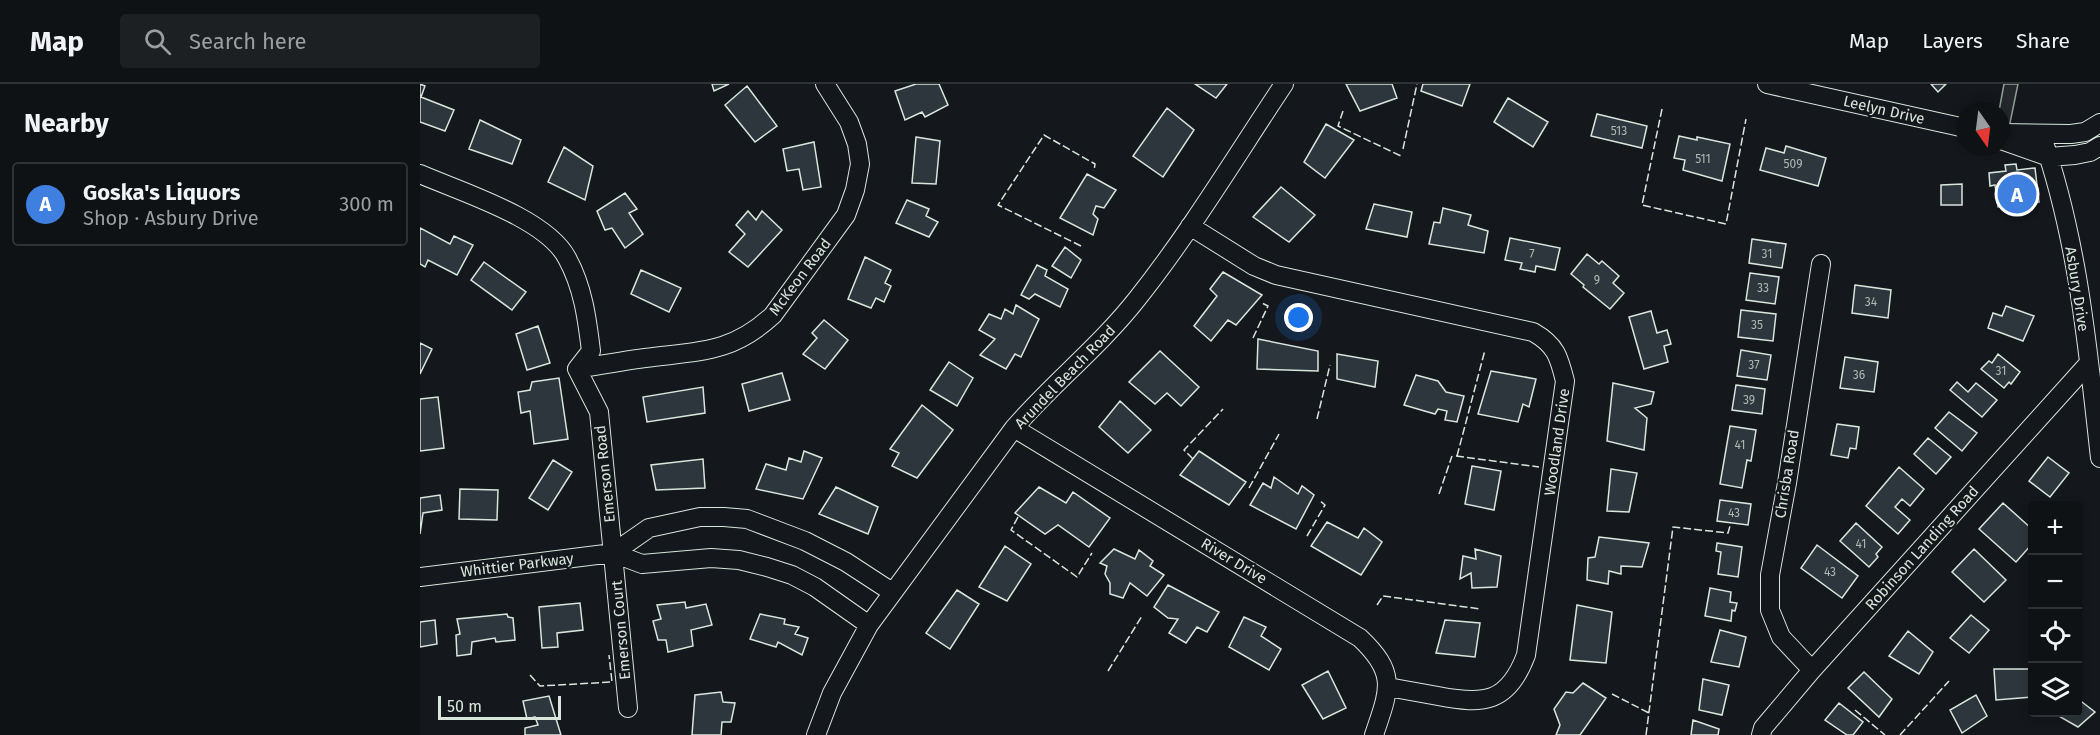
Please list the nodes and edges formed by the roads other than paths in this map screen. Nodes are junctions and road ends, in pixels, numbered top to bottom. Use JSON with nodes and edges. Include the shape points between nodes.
{"nodes":[{"id":1,"x":825,"y":84,"type":"edge"},
{"id":2,"x":1284,"y":84,"type":"edge"},
{"id":3,"x":1767,"y":84,"type":"edge"},
{"id":4,"x":2100,"y":123,"type":"edge"},
{"id":5,"x":1956,"y":126,"type":"edge"},
{"id":6,"x":2010,"y":132,"type":"edge"},
{"id":7,"x":2041,"y":134,"type":"junction"},
{"id":8,"x":2010,"y":143,"type":"edge"},
{"id":9,"x":2100,"y":146,"type":"edge"},
{"id":10,"x":2049,"y":158,"type":"junction"},
{"id":11,"x":420,"y":174,"type":"edge"},
{"id":12,"x":1190,"y":226,"type":"junction"},
{"id":13,"x":1821,"y":264,"type":"dead end"},
{"id":14,"x":2088,"y":364,"type":"junction"},
{"id":15,"x":577,"y":369,"type":"junction"},
{"id":16,"x":1014,"y":428,"type":"junction"},
{"id":17,"x":2100,"y":459,"type":"edge"},
{"id":18,"x":613,"y":553,"type":"junction"},
{"id":19,"x":420,"y":577,"type":"edge"},
{"id":20,"x":892,"y":592,"type":"junction"},
{"id":21,"x":869,"y":625,"type":"junction"},
{"id":22,"x":1812,"y":670,"type":"junction"},
{"id":23,"x":1388,"y":687,"type":"junction"},
{"id":24,"x":628,"y":708,"type":"dead end"},
{"id":25,"x":816,"y":735,"type":"edge"},
{"id":26,"x":1374,"y":735,"type":"edge"},
{"id":27,"x":1761,"y":735,"type":"edge"}],
"edges":[{"from":1,"to":15,"type":"street","name":"McKeon Road","via":[[849,122],[857,144],[860,165],[855,190],[846,215],[773,315],[739,341],[720,348]]},
{"from":2,"to":12,"type":"street","name":"Arundel Beach Road"},
{"from":3,"to":5,"type":"street","name":"Leelyn Drive"},
{"from":4,"to":7,"type":"street","via":[[2085,132]]},
{"from":6,"to":7,"type":"street"},
{"from":7,"to":10,"type":"street","name":"Asbury Drive"},
{"from":8,"to":10,"type":"street"},
{"from":9,"to":10,"type":"street","via":[[2090,152]]},
{"from":10,"to":14,"type":"street","name":"Asbury Drive","via":[[2074,258]]},
{"from":11,"to":15,"type":"street","via":[[524,218],[550,236],[566,255],[585,304],[591,351]]},
{"from":12,"to":16,"type":"street","name":"Arundel Beach Road","via":[[1116,325]]},
{"from":12,"to":23,"type":"street","name":"Woodland Drive","via":[[1254,266],[1276,275],[1533,332],[1548,340],[1556,351],[1565,381],[1527,655],[1520,673],[1502,693],[1475,701]]},
{"from":13,"to":22,"type":"street","name":"Chrisba Road","via":[[1770,575],[1770,610],[1781,637]]},
{"from":14,"to":17,"type":"street","name":"Asbury Drive"},
{"from":14,"to":22,"type":"street","name":"Robinson Landing Road"},
{"from":15,"to":18,"type":"street","name":"Emerson Road","via":[[598,412]]},
{"from":16,"to":20,"type":"street","name":"Arundel Beach Road"},
{"from":16,"to":23,"type":"street","name":"River Drive","via":[[1360,638],[1384,667]]},
{"from":18,"to":19,"type":"street","name":"Whittier Parkway"},
{"from":18,"to":20,"type":"street","name":"Whittier Parkway","via":[[649,528],[700,517],[747,519],[805,541]]},
{"from":18,"to":21,"type":"street","name":"Whittier Parkway","via":[[642,564],[711,558],[767,567],[815,587]]},
{"from":18,"to":24,"type":"street","name":"Emerson Court"},
{"from":20,"to":21,"type":"street","name":"Arundel Beach Road"},
{"from":21,"to":25,"type":"street","name":"Arundel Beach Road","via":[[832,693]]},
{"from":22,"to":27,"type":"street","name":"Robinson Landing Road"},
{"from":23,"to":26,"type":"street"}]}
